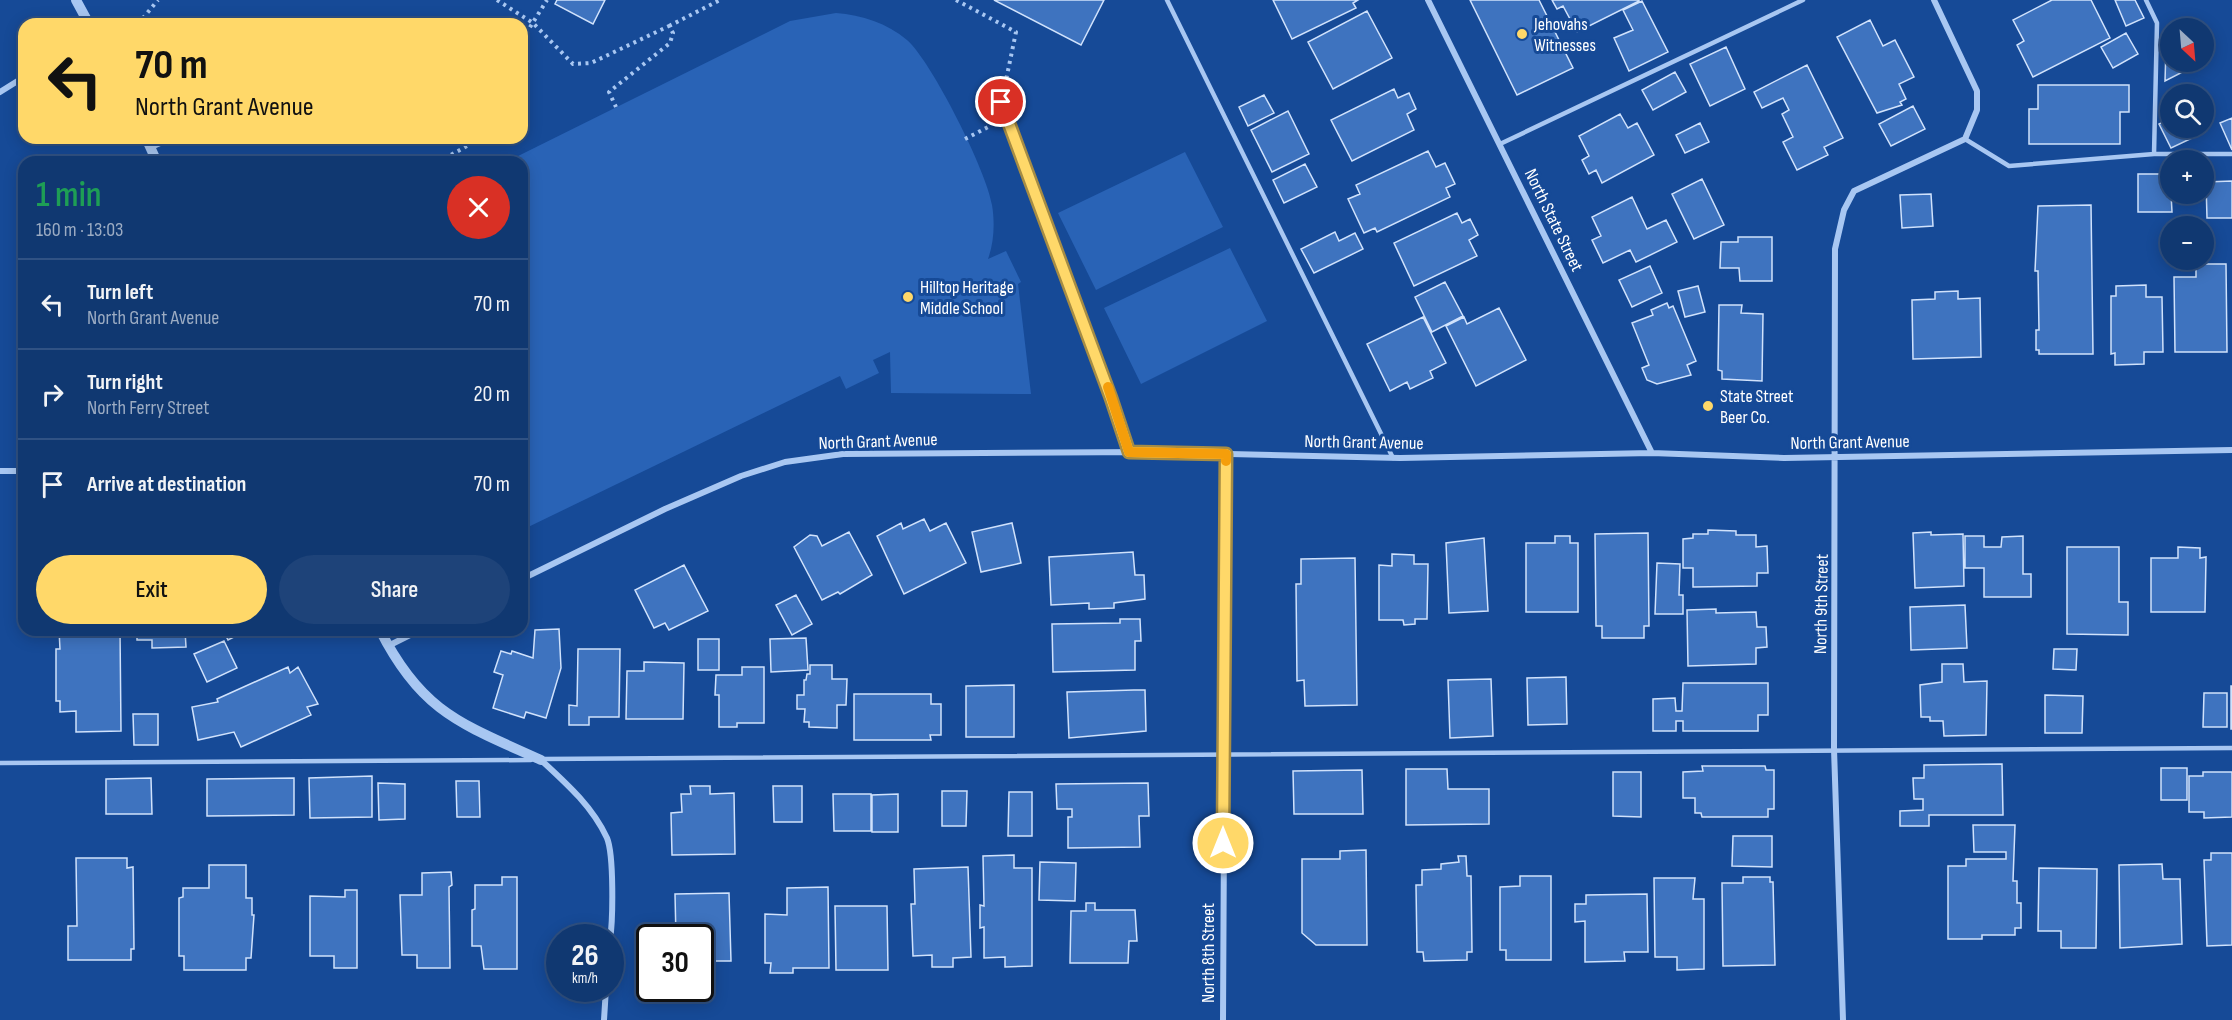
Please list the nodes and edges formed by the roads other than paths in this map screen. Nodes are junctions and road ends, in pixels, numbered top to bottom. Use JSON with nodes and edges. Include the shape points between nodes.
{"nodes":[{"id":1,"x":76,"y":0,"type":"edge"},
{"id":2,"x":1167,"y":0,"type":"edge"},
{"id":3,"x":1428,"y":0,"type":"edge"},
{"id":4,"x":1803,"y":0,"type":"edge"},
{"id":5,"x":1934,"y":0,"type":"edge"},
{"id":6,"x":2146,"y":0,"type":"edge"},
{"id":7,"x":86,"y":18,"type":"edge"},
{"id":8,"x":18,"y":81,"type":"edge"},
{"id":9,"x":0,"y":92,"type":"edge"},
{"id":10,"x":1001,"y":102,"type":"road end"},
{"id":11,"x":1965,"y":139,"type":"junction"},
{"id":12,"x":149,"y":144,"type":"edge"},
{"id":13,"x":161,"y":144,"type":"edge"},
{"id":14,"x":1500,"y":144,"type":"junction"},
{"id":15,"x":151,"y":149,"type":"junction"},
{"id":16,"x":2154,"y":154,"type":"junction"},
{"id":17,"x":2232,"y":154,"type":"edge"},
{"id":18,"x":154,"y":156,"type":"edge"},
{"id":19,"x":2232,"y":450,"type":"edge"},
{"id":20,"x":1129,"y":452,"type":"junction"},
{"id":21,"x":1653,"y":453,"type":"junction"},
{"id":22,"x":1226,"y":454,"type":"junction"},
{"id":23,"x":1393,"y":458,"type":"junction"},
{"id":24,"x":1836,"y":458,"type":"junction"},
{"id":25,"x":0,"y":471,"type":"edge"},
{"id":26,"x":18,"y":471,"type":"edge"},
{"id":27,"x":528,"y":576,"type":"edge"},
{"id":28,"x":383,"y":636,"type":"edge"},
{"id":29,"x":408,"y":636,"type":"edge"},
{"id":30,"x":388,"y":646,"type":"junction"},
{"id":31,"x":2232,"y":748,"type":"edge"},
{"id":32,"x":1834,"y":749,"type":"junction"},
{"id":33,"x":1224,"y":755,"type":"junction"},
{"id":34,"x":542,"y":759,"type":"junction"},
{"id":35,"x":0,"y":763,"type":"edge"},
{"id":36,"x":610,"y":924,"type":"edge"},
{"id":37,"x":605,"y":1002,"type":"edge"},
{"id":38,"x":604,"y":1020,"type":"edge"},
{"id":39,"x":1222,"y":1020,"type":"edge"},
{"id":40,"x":1843,"y":1020,"type":"edge"}],
"edges":[{"from":1,"to":7,"type":"street"},
{"from":2,"to":23,"type":"lane"},
{"from":3,"to":14,"type":"street","name":"North State Street"},
{"from":4,"to":14,"type":"lane"},
{"from":5,"to":11,"type":"street","via":[[1977,91],[1977,110]]},
{"from":6,"to":16,"type":"lane","via":[[2157,23]]},
{"from":8,"to":9,"type":"street"},
{"from":10,"to":20,"type":"lane"},
{"from":11,"to":16,"type":"lane","via":[[2009,166]]},
{"from":11,"to":24,"type":"street","name":"North 9th Street","via":[[1854,191],[1844,210],[1835,249]]},
{"from":12,"to":15,"type":"street"},
{"from":13,"to":15,"type":"lane"},
{"from":14,"to":21,"type":"street","name":"North State Street"},
{"from":15,"to":18,"type":"street"},
{"from":16,"to":17,"type":"lane"},
{"from":19,"to":24,"type":"street","name":"North Grant Avenue"},
{"from":20,"to":22,"type":"street","name":"North Grant Avenue"},
{"from":20,"to":27,"type":"street","name":"North Grant Avenue","via":[[843,454],[785,462],[717,486]]},
{"from":21,"to":23,"type":"street","name":"North Grant Avenue"},
{"from":21,"to":24,"type":"street","name":"North Grant Avenue"},
{"from":22,"to":23,"type":"street","name":"North Grant Avenue"},
{"from":22,"to":33,"type":"street","name":"North 8th Street"},
{"from":24,"to":32,"type":"street","name":"North 9th Street"},
{"from":25,"to":26,"type":"street"},
{"from":28,"to":30,"type":"street"},
{"from":29,"to":30,"type":"street"},
{"from":30,"to":34,"type":"street","via":[[411,681],[445,713]]},
{"from":31,"to":32,"type":"lane"},
{"from":32,"to":33,"type":"lane"},
{"from":32,"to":40,"type":"street","name":"North 9th Street"},
{"from":33,"to":34,"type":"lane"},
{"from":33,"to":39,"type":"street","name":"North 8th Street"},
{"from":34,"to":35,"type":"lane"},
{"from":34,"to":36,"type":"street","via":[[591,811],[608,840]]},
{"from":37,"to":38,"type":"street"}]}
